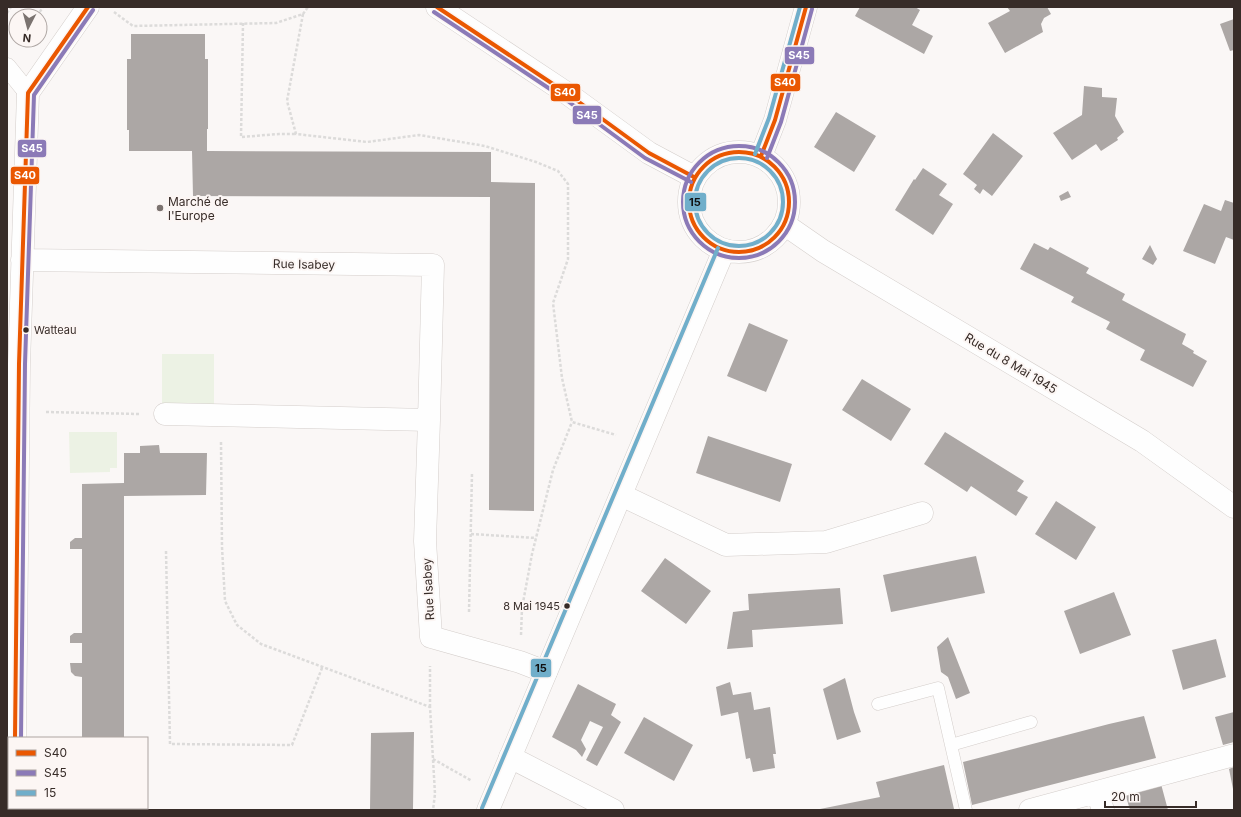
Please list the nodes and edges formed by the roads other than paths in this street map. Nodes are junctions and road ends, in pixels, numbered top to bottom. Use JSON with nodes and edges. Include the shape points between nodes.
{"nodes":[{"id":1,"x":88,"y":7,"type":"edge"},
{"id":2,"x":436,"y":7,"type":"edge"},
{"id":3,"x":806,"y":7,"type":"edge"},
{"id":4,"x":7,"y":68,"type":"edge"},
{"id":5,"x":28,"y":92,"type":"junction"},
{"id":6,"x":761,"y":156,"type":"junction"},
{"id":7,"x":694,"y":177,"type":"junction"},
{"id":8,"x":16,"y":190,"type":"edge"},
{"id":9,"x":784,"y":224,"type":"junction"},
{"id":10,"x":724,"y":250,"type":"junction"},
{"id":11,"x":22,"y":260,"type":"junction"},
{"id":12,"x":165,"y":414,"type":"road end"},
{"id":13,"x":429,"y":420,"type":"junction"},
{"id":14,"x":13,"y":442,"type":"edge"},
{"id":15,"x":620,"y":495,"type":"junction"},
{"id":16,"x":1234,"y":507,"type":"edge"},
{"id":17,"x":922,"y":513,"type":"dead end"},
{"id":18,"x":546,"y":672,"type":"junction"},
{"id":19,"x":878,"y":704,"type":"dead end"},
{"id":20,"x":1031,"y":722,"type":"dead end"},
{"id":21,"x":15,"y":737,"type":"edge"},
{"id":22,"x":952,"y":745,"type":"junction"},
{"id":23,"x":1234,"y":755,"type":"edge"},
{"id":24,"x":510,"y":757,"type":"junction"},
{"id":25,"x":1100,"y":801,"type":"edge"},
{"id":26,"x":492,"y":802,"type":"edge"},
{"id":27,"x":613,"y":810,"type":"edge"},
{"id":28,"x":966,"y":810,"type":"edge"},
{"id":29,"x":1030,"y":810,"type":"edge"}],
"edges":[{"from":1,"to":5,"type":"street"},
{"from":2,"to":7,"type":"street","via":[[568,94],[649,153]]},
{"from":3,"to":6,"type":"street","via":[[775,120]]},
{"from":4,"to":5,"type":"street"},
{"from":5,"to":8,"type":"street"},
{"from":6,"to":7,"type":"street","via":[[742,151],[723,153],[707,162]]},
{"from":6,"to":9,"type":"street","via":[[776,168],[786,186],[789,205]]},
{"from":7,"to":10,"type":"street","via":[[688,198],[692,221],[704,239]]},
{"from":8,"to":11,"type":"street"},
{"from":9,"to":10,"type":"street","via":[[773,238],[758,248],[741,252]]},
{"from":9,"to":16,"type":"street","name":"Rue du 8 Mai 1945","via":[[829,255],[1142,441]]},
{"from":10,"to":15,"type":"street"},
{"from":11,"to":13,"type":"street","name":"Rue Isabey","via":[[433,265]]},
{"from":11,"to":14,"type":"street","via":[[19,411]]},
{"from":12,"to":13,"type":"street"},
{"from":13,"to":18,"type":"street","name":"Rue Isabey","via":[[425,541],[431,637]]},
{"from":14,"to":21,"type":"street"},
{"from":15,"to":17,"type":"street","via":[[726,545],[826,542]]},
{"from":15,"to":18,"type":"street"},
{"from":18,"to":24,"type":"street"},
{"from":19,"to":22,"type":"lane","via":[[938,688]]},
{"from":20,"to":22,"type":"lane"},
{"from":22,"to":28,"type":"lane"},
{"from":23,"to":25,"type":"street"},
{"from":24,"to":26,"type":"street"},
{"from":24,"to":27,"type":"street"},
{"from":25,"to":29,"type":"street"}]}
